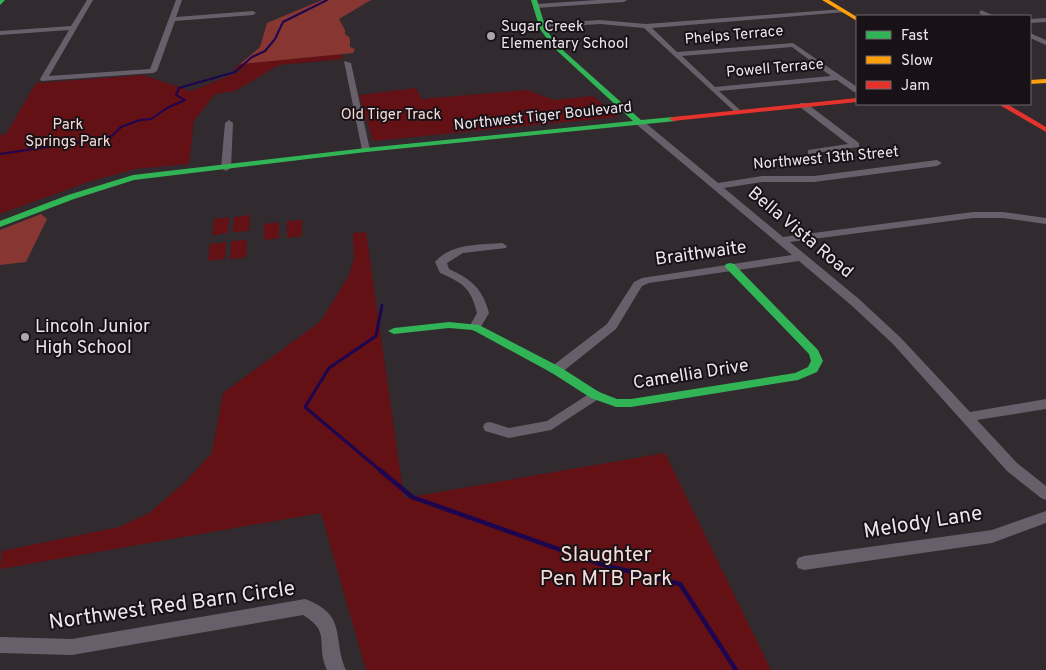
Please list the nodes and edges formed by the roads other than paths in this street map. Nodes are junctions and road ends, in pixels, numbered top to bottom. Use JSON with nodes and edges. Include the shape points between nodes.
{"nodes":[{"id":1,"x":90,"y":0,"type":"edge"},
{"id":2,"x":179,"y":0,"type":"edge"},
{"id":3,"x":624,"y":0,"type":"edge"},
{"id":4,"x":825,"y":0,"type":"edge"},
{"id":5,"x":535,"y":3,"type":"edge"},
{"id":6,"x":844,"y":11,"type":"junction"},
{"id":7,"x":981,"y":12,"type":"dead end"},
{"id":8,"x":253,"y":13,"type":"dead end"},
{"id":9,"x":988,"y":15,"type":"edge"},
{"id":10,"x":856,"y":18,"type":"edge"},
{"id":11,"x":171,"y":19,"type":"junction"},
{"id":12,"x":1046,"y":20,"type":"edge"},
{"id":13,"x":1031,"y":21,"type":"edge"},
{"id":14,"x":542,"y":26,"type":"junction"},
{"id":15,"x":646,"y":26,"type":"junction"},
{"id":16,"x":74,"y":28,"type":"junction"},
{"id":17,"x":0,"y":33,"type":"edge"},
{"id":18,"x":1031,"y":36,"type":"edge"},
{"id":19,"x":1046,"y":43,"type":"edge"},
{"id":20,"x":677,"y":54,"type":"junction"},
{"id":21,"x":347,"y":63,"type":"dead end"},
{"id":22,"x":840,"y":77,"type":"junction"},
{"id":23,"x":1046,"y":81,"type":"edge"},
{"id":24,"x":1031,"y":82,"type":"edge"},
{"id":25,"x":713,"y":89,"type":"junction"},
{"id":26,"x":856,"y":89,"type":"edge"},
{"id":27,"x":856,"y":100,"type":"edge"},
{"id":28,"x":803,"y":105,"type":"junction"},
{"id":29,"x":1004,"y":105,"type":"edge"},
{"id":30,"x":737,"y":112,"type":"junction"},
{"id":31,"x":639,"y":122,"type":"junction"},
{"id":32,"x":229,"y":123,"type":"dead end"},
{"id":33,"x":1046,"y":130,"type":"edge"},
{"id":34,"x":366,"y":150,"type":"junction"},
{"id":35,"x":811,"y":152,"type":"dead end"},
{"id":36,"x":937,"y":163,"type":"dead end"},
{"id":37,"x":226,"y":168,"type":"junction"},
{"id":38,"x":717,"y":186,"type":"junction"},
{"id":39,"x":1046,"y":221,"type":"edge"},
{"id":40,"x":0,"y":224,"type":"edge"},
{"id":41,"x":781,"y":240,"type":"junction"},
{"id":42,"x":502,"y":246,"type":"dead end"},
{"id":43,"x":801,"y":257,"type":"junction"},
{"id":44,"x":730,"y":266,"type":"junction"},
{"id":45,"x":475,"y":327,"type":"junction"},
{"id":46,"x":394,"y":331,"type":"dead end"},
{"id":47,"x":556,"y":370,"type":"junction"},
{"id":48,"x":595,"y":395,"type":"junction"},
{"id":49,"x":1046,"y":404,"type":"edge"},
{"id":50,"x":966,"y":417,"type":"junction"},
{"id":51,"x":490,"y":427,"type":"dead end"},
{"id":52,"x":1046,"y":494,"type":"edge"},
{"id":53,"x":1046,"y":517,"type":"edge"},
{"id":54,"x":804,"y":564,"type":"dead end"},
{"id":55,"x":0,"y":645,"type":"edge"},
{"id":56,"x":338,"y":670,"type":"edge"}],
"edges":[{"from":1,"to":16,"type":"street"},
{"from":2,"to":11,"type":"street"},
{"from":3,"to":5,"type":"street"},
{"from":4,"to":6,"type":"street"},
{"from":5,"to":14,"type":"street","name":"Bella Vista Road"},
{"from":6,"to":10,"type":"street"},
{"from":6,"to":15,"type":"street"},
{"from":7,"to":9,"type":"street"},
{"from":8,"to":11,"type":"street"},
{"from":11,"to":16,"type":"street","via":[[153,71],[47,81],[44,79]]},
{"from":12,"to":13,"type":"street"},
{"from":14,"to":15,"type":"street","via":[[600,22]]},
{"from":14,"to":31,"type":"street","name":"Bella Vista Road","via":[[555,46]]},
{"from":15,"to":20,"type":"street"},
{"from":16,"to":17,"type":"street"},
{"from":18,"to":19,"type":"street"},
{"from":20,"to":22,"type":"street","name":"Phelps Terrace","via":[[793,44]]},
{"from":20,"to":25,"type":"street"},
{"from":21,"to":34,"type":"street"},
{"from":22,"to":25,"type":"street","name":"Powell Terrace"},
{"from":22,"to":26,"type":"street"},
{"from":23,"to":24,"type":"street"},
{"from":25,"to":30,"type":"street"},
{"from":27,"to":28,"type":"street","name":"Northwest Tiger Boulevard"},
{"from":28,"to":30,"type":"street","name":"Northwest Tiger Boulevard"},
{"from":28,"to":35,"type":"street","via":[[856,145]]},
{"from":29,"to":33,"type":"street"},
{"from":30,"to":31,"type":"street","name":"Northwest Tiger Boulevard"},
{"from":31,"to":34,"type":"street","name":"Northwest Tiger Boulevard"},
{"from":31,"to":38,"type":"street","name":"Bella Vista Road"},
{"from":32,"to":37,"type":"street"},
{"from":34,"to":37,"type":"street","name":"Northwest Tiger Boulevard"},
{"from":36,"to":38,"type":"street","name":"Northwest 13th Street","via":[[814,179],[762,179]]},
{"from":37,"to":40,"type":"street","name":"Northwest Tiger Boulevard","via":[[133,178]]},
{"from":38,"to":41,"type":"street","name":"Bella Vista Road"},
{"from":39,"to":41,"type":"street","via":[[973,214]]},
{"from":41,"to":43,"type":"street","name":"Bella Vista Road"},
{"from":42,"to":45,"type":"street","via":[[459,251],[446,255],[440,262],[444,271],[468,282],[479,294],[483,313]]},
{"from":43,"to":44,"type":"street","name":"Braithwaite"},
{"from":43,"to":50,"type":"street","name":"Bella Vista Road","via":[[897,341]]},
{"from":44,"to":47,"type":"street","name":"Braithwaite","via":[[638,284],[612,326]]},
{"from":44,"to":48,"type":"street","name":"Camellia Drive","via":[[814,353],[817,361],[813,368],[798,376],[632,403]]},
{"from":45,"to":46,"type":"street","name":"Camellia Drive","via":[[450,325]]},
{"from":45,"to":47,"type":"street","name":"Camellia Drive"},
{"from":47,"to":48,"type":"street","name":"Camellia Drive"},
{"from":48,"to":51,"type":"street","via":[[551,425],[509,433]]},
{"from":49,"to":50,"type":"street"},
{"from":50,"to":52,"type":"street","name":"Bella Vista Road","via":[[1012,467]]},
{"from":53,"to":54,"type":"street","name":"Melody Lane","via":[[992,536]]},
{"from":55,"to":56,"type":"street","name":"Northwest Red Barn Circle","via":[[26,644],[57,649],[305,607],[326,620],[333,664]]}]}
